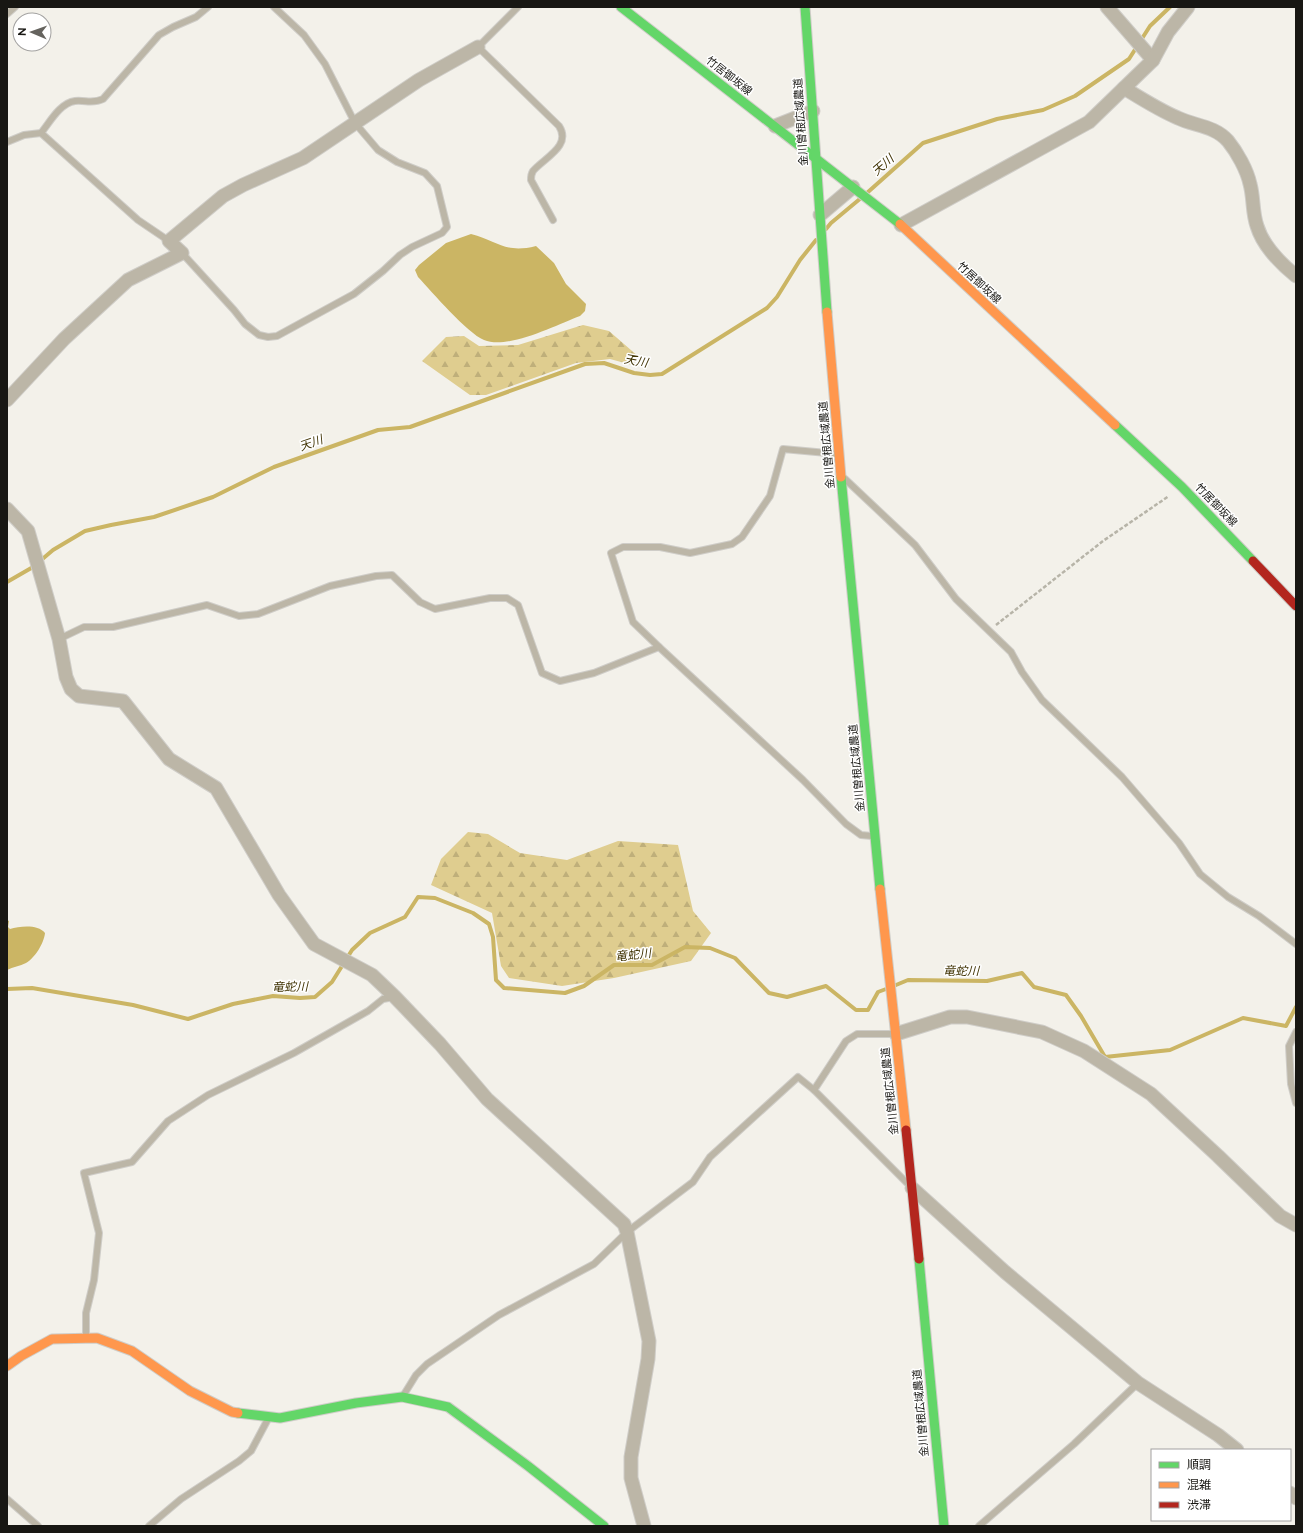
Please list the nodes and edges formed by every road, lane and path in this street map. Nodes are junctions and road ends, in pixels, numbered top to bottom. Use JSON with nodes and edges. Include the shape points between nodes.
{"nodes":[{"id":1,"x":15,"y":7,"type":"edge"},
{"id":2,"x":208,"y":7,"type":"edge"},
{"id":3,"x":274,"y":7,"type":"edge"},
{"id":4,"x":518,"y":7,"type":"edge"},
{"id":5,"x":621,"y":7,"type":"edge"},
{"id":6,"x":805,"y":7,"type":"edge"},
{"id":7,"x":1107,"y":7,"type":"edge"},
{"id":8,"x":1188,"y":7,"type":"edge"},
{"id":9,"x":7,"y":14,"type":"edge"},
{"id":10,"x":478,"y":47,"type":"junction"},
{"id":11,"x":1153,"y":60,"type":"junction"},
{"id":12,"x":1124,"y":88,"type":"junction"},
{"id":13,"x":813,"y":111,"type":"junction"},
{"id":14,"x":355,"y":123,"type":"junction"},
{"id":15,"x":775,"y":126,"type":"junction"},
{"id":16,"x":41,"y":133,"type":"junction"},
{"id":17,"x":7,"y":142,"type":"edge"},
{"id":18,"x":816,"y":159,"type":"junction"},
{"id":19,"x":856,"y":189,"type":"junction"},
{"id":20,"x":553,"y":220,"type":"dead end"},
{"id":21,"x":820,"y":220,"type":"junction"},
{"id":22,"x":901,"y":225,"type":"junction"},
{"id":23,"x":168,"y":240,"type":"junction"},
{"id":24,"x":182,"y":253,"type":"junction"},
{"id":25,"x":1296,"y":276,"type":"edge"},
{"id":26,"x":7,"y":400,"type":"edge"},
{"id":27,"x":840,"y":455,"type":"junction"},
{"id":28,"x":841,"y":476,"type":"junction"},
{"id":29,"x":1182,"y":486,"type":"junction"},
{"id":30,"x":7,"y":509,"type":"edge"},
{"id":31,"x":1296,"y":606,"type":"edge"},
{"id":32,"x":990,"y":630,"type":"junction"},
{"id":33,"x":59,"y":639,"type":"junction"},
{"id":34,"x":659,"y":647,"type":"junction"},
{"id":35,"x":875,"y":837,"type":"junction"},
{"id":36,"x":1296,"y":944,"type":"edge"},
{"id":37,"x":395,"y":997,"type":"junction"},
{"id":38,"x":1296,"y":1032,"type":"edge"},
{"id":39,"x":896,"y":1034,"type":"junction"},
{"id":40,"x":814,"y":1090,"type":"junction"},
{"id":41,"x":1296,"y":1103,"type":"edge"},
{"id":42,"x":912,"y":1188,"type":"junction"},
{"id":43,"x":1296,"y":1225,"type":"edge"},
{"id":44,"x":627,"y":1232,"type":"junction"},
{"id":45,"x":86,"y":1338,"type":"junction"},
{"id":46,"x":7,"y":1366,"type":"edge"},
{"id":47,"x":1138,"y":1382,"type":"junction"},
{"id":48,"x":402,"y":1397,"type":"junction"},
{"id":49,"x":269,"y":1416,"type":"junction"},
{"id":50,"x":1235,"y":1449,"type":"edge"},
{"id":51,"x":7,"y":1500,"type":"edge"},
{"id":52,"x":38,"y":1526,"type":"edge"},
{"id":53,"x":149,"y":1526,"type":"edge"},
{"id":54,"x":604,"y":1526,"type":"edge"},
{"id":55,"x":644,"y":1526,"type":"edge"},
{"id":56,"x":944,"y":1526,"type":"edge"},
{"id":57,"x":978,"y":1526,"type":"edge"}],
"edges":[{"from":1,"to":9,"type":"lane"},
{"from":2,"to":16,"type":"lane","via":[[196,17],[159,35],[103,99],[96,102],[68,102]]},
{"from":3,"to":14,"type":"lane","via":[[304,35],[325,64]]},
{"from":4,"to":10,"type":"lane"},
{"from":5,"to":15,"type":"street","name":"竹居御坂線"},
{"from":6,"to":13,"type":"street","name":"金川曽根広域農道"},
{"from":7,"to":11,"type":"street"},
{"from":8,"to":11,"type":"street","via":[[1168,32]]},
{"from":10,"to":14,"type":"street","via":[[419,80]]},
{"from":10,"to":20,"type":"lane","via":[[562,131],[561,144],[532,173],[531,180]]},
{"from":11,"to":12,"type":"street"},
{"from":12,"to":22,"type":"street","via":[[1089,122]]},
{"from":12,"to":25,"type":"street","via":[[1178,119],[1216,131],[1227,140],[1241,162],[1250,184],[1257,226],[1263,239],[1273,254]]},
{"from":13,"to":15,"type":"street"},
{"from":13,"to":18,"type":"street","name":"金川曽根広域農道"},
{"from":14,"to":23,"type":"street","via":[[303,158],[223,196]]},
{"from":14,"to":24,"type":"lane","via":[[378,150],[397,162],[425,173],[437,186],[448,226],[442,233],[412,247],[354,294],[277,336],[268,337],[258,335],[245,324]]},
{"from":15,"to":18,"type":"street","name":"竹居御坂線"},
{"from":16,"to":17,"type":"lane","via":[[24,135]]},
{"from":16,"to":23,"type":"lane","via":[[138,220]]},
{"from":18,"to":19,"type":"street","name":"竹居御坂線"},
{"from":18,"to":21,"type":"street","name":"金川曽根広域農道"},
{"from":19,"to":21,"type":"street"},
{"from":19,"to":22,"type":"street","name":"竹居御坂線"},
{"from":21,"to":27,"type":"street","name":"金川曽根広域農道"},
{"from":22,"to":29,"type":"street","name":"竹居御坂線"},
{"from":23,"to":24,"type":"street"},
{"from":24,"to":26,"type":"street","via":[[128,280],[64,339]]},
{"from":27,"to":28,"type":"street","name":"金川曽根広域農道"},
{"from":27,"to":34,"type":"lane","via":[[782,449],[770,496],[742,537],[732,544],[690,553],[660,547],[623,548],[611,553],[633,622]]},
{"from":28,"to":32,"type":"lane","via":[[915,545],[956,599]]},
{"from":28,"to":35,"type":"street","name":"金川曽根広域農道"},
{"from":29,"to":31,"type":"street","name":"竹居御坂線"},
{"from":29,"to":32,"type":"path","via":[[1102,541]]},
{"from":30,"to":33,"type":"street","via":[[28,531]]},
{"from":32,"to":36,"type":"lane","via":[[1011,652],[1042,700],[1122,777],[1179,843],[1200,874],[1228,897]]},
{"from":33,"to":34,"type":"lane","via":[[84,627],[113,627],[207,605],[238,616],[258,614],[330,586],[392,575],[420,602],[435,609],[490,598],[507,598],[518,605],[542,673],[560,681],[594,673]]},
{"from":33,"to":37,"type":"street","via":[[66,677],[71,689],[80,696],[123,701],[169,759],[216,788],[279,895],[314,944],[372,975]]},
{"from":34,"to":35,"type":"lane","via":[[803,780],[846,824],[861,835]]},
{"from":35,"to":39,"type":"street","name":"金川曽根広域農道"},
{"from":37,"to":44,"type":"street","via":[[487,1099],[624,1224]]},
{"from":37,"to":45,"type":"lane","via":[[383,999],[368,1011],[294,1053],[202,1099],[168,1121],[132,1162],[84,1173],[99,1233],[94,1280],[86,1313]]},
{"from":38,"to":41,"type":"lane","via":[[1289,1046],[1291,1084]]},
{"from":39,"to":40,"type":"lane","via":[[856,1034],[846,1041]]},
{"from":39,"to":42,"type":"street","name":"金川曽根広域農道"},
{"from":39,"to":43,"type":"street","via":[[950,1017],[967,1017],[1042,1032],[1084,1051],[1151,1094],[1280,1216]]},
{"from":40,"to":42,"type":"lane"},
{"from":40,"to":44,"type":"lane","via":[[798,1077],[710,1157],[693,1182]]},
{"from":42,"to":47,"type":"street","via":[[1005,1272]]},
{"from":42,"to":56,"type":"street","name":"金川曽根広域農道"},
{"from":44,"to":48,"type":"lane","via":[[594,1264],[499,1315],[427,1364],[416,1375]]},
{"from":44,"to":55,"type":"street","via":[[649,1341],[631,1457],[631,1478]]},
{"from":45,"to":46,"type":"street","via":[[52,1339]]},
{"from":45,"to":49,"type":"street","via":[[97,1338],[132,1351],[190,1391],[232,1412]]},
{"from":47,"to":50,"type":"street"},
{"from":47,"to":57,"type":"lane","via":[[1074,1444]]},
{"from":48,"to":49,"type":"street","via":[[280,1418]]},
{"from":48,"to":54,"type":"street","via":[[448,1408],[528,1466]]},
{"from":49,"to":53,"type":"lane","via":[[251,1451],[181,1499]]},
{"from":51,"to":52,"type":"lane"}]}
